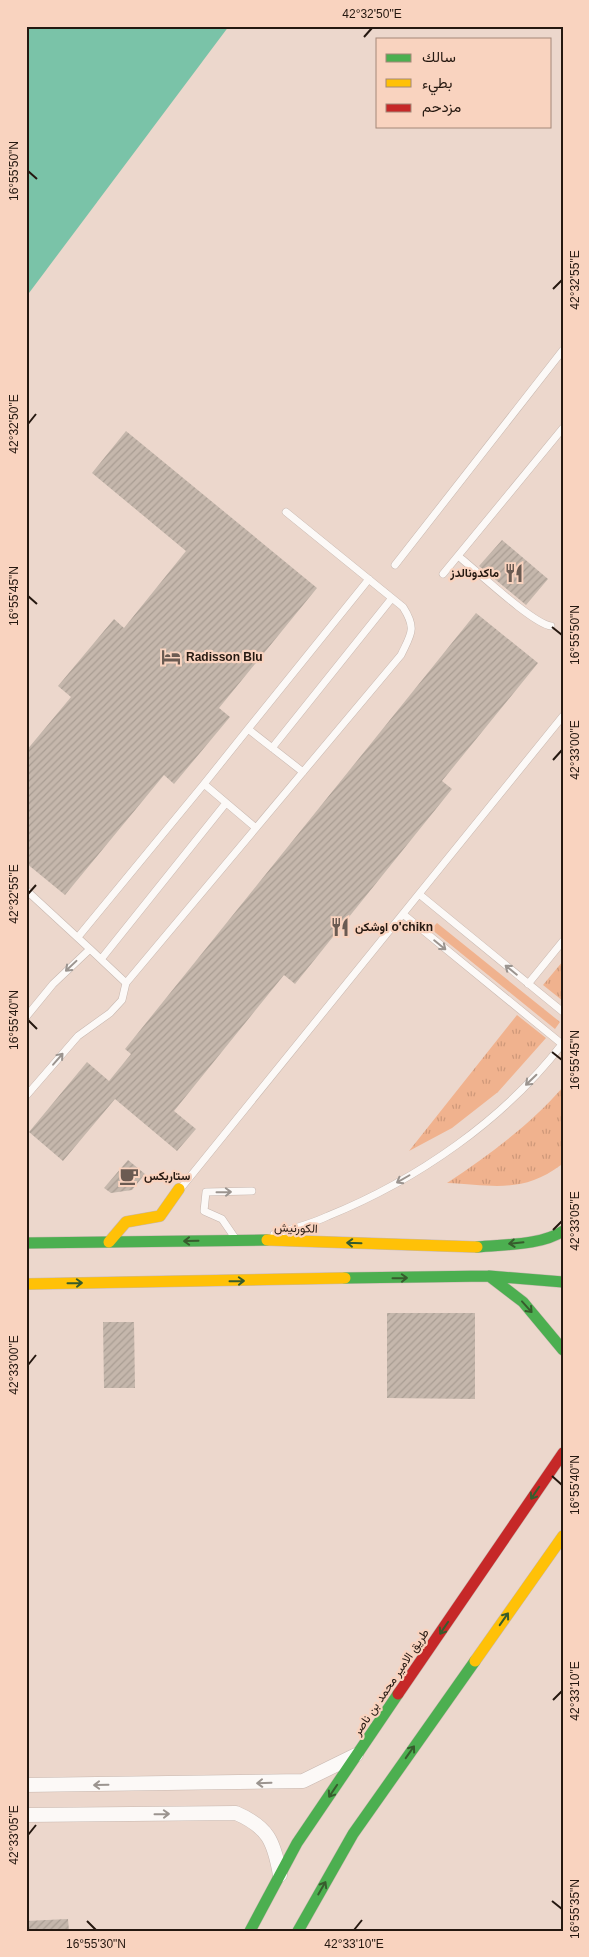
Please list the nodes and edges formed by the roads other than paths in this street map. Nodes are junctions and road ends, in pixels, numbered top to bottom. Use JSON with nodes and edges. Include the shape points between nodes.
{"nodes":[{"id":1,"x":563,"y":350,"type":"edge"},
{"id":2,"x":563,"y":428,"type":"edge"},
{"id":3,"x":286,"y":512,"type":"dead end"},
{"id":4,"x":458,"y":556,"type":"junction"},
{"id":5,"x":395,"y":565,"type":"dead end"},
{"id":6,"x":443,"y":574,"type":"dead end"},
{"id":7,"x":369,"y":579,"type":"junction"},
{"id":8,"x":392,"y":598,"type":"junction"},
{"id":9,"x":551,"y":626,"type":"dead end"},
{"id":10,"x":563,"y":716,"type":"edge"},
{"id":11,"x":248,"y":729,"type":"junction"},
{"id":12,"x":272,"y":748,"type":"junction"},
{"id":13,"x":303,"y":772,"type":"junction"},
{"id":14,"x":204,"y":784,"type":"junction"},
{"id":15,"x":226,"y":803,"type":"junction"},
{"id":16,"x":256,"y":828,"type":"junction"},
{"id":17,"x":26,"y":890,"type":"edge"},
{"id":18,"x":419,"y":894,"type":"junction"},
{"id":19,"x":403,"y":914,"type":"junction"},
{"id":20,"x":78,"y":937,"type":"junction"},
{"id":21,"x":563,"y":941,"type":"edge"},
{"id":22,"x":90,"y":949,"type":"junction"},
{"id":23,"x":102,"y":958,"type":"junction"},
{"id":24,"x":126,"y":983,"type":"junction"},
{"id":25,"x":528,"y":984,"type":"junction"},
{"id":26,"x":563,"y":1012,"type":"edge"},
{"id":27,"x":26,"y":1017,"type":"edge"},
{"id":28,"x":562,"y":1044,"type":"edge"},
{"id":29,"x":26,"y":1096,"type":"edge"},
{"id":30,"x":179,"y":1189,"type":"joint"},
{"id":31,"x":252,"y":1192,"type":"dead end"},
{"id":32,"x":563,"y":1231,"type":"edge"},
{"id":33,"x":237,"y":1240,"type":"junction"},
{"id":34,"x":256,"y":1240,"type":"junction"},
{"id":35,"x":109,"y":1242,"type":"junction"},
{"id":36,"x":26,"y":1243,"type":"edge"},
{"id":37,"x":489,"y":1276,"type":"junction"},
{"id":38,"x":563,"y":1282,"type":"edge"},
{"id":39,"x":26,"y":1284,"type":"edge"},
{"id":40,"x":563,"y":1350,"type":"edge"},
{"id":41,"x":563,"y":1453,"type":"edge"},
{"id":42,"x":563,"y":1536,"type":"edge"},
{"id":43,"x":358,"y":1753,"type":"junction"},
{"id":44,"x":26,"y":1785,"type":"edge"},
{"id":45,"x":26,"y":1815,"type":"edge"},
{"id":46,"x":280,"y":1875,"type":"junction"},
{"id":47,"x":250,"y":1931,"type":"edge"},
{"id":48,"x":298,"y":1931,"type":"edge"}],
"edges":[{"from":1,"to":5,"type":"lane"},
{"from":2,"to":4,"type":"lane"},
{"from":3,"to":7,"type":"lane"},
{"from":4,"to":6,"type":"lane"},
{"from":4,"to":9,"type":"lane","via":[[530,615]]},
{"from":7,"to":8,"type":"lane"},
{"from":7,"to":11,"type":"lane"},
{"from":8,"to":12,"type":"lane"},
{"from":8,"to":13,"type":"lane","via":[[412,621],[410,636],[401,655]]},
{"from":10,"to":18,"type":"lane"},
{"from":11,"to":12,"type":"lane"},
{"from":11,"to":14,"type":"lane"},
{"from":12,"to":13,"type":"lane"},
{"from":13,"to":16,"type":"lane"},
{"from":14,"to":15,"type":"lane"},
{"from":14,"to":20,"type":"lane"},
{"from":15,"to":16,"type":"lane"},
{"from":15,"to":23,"type":"lane"},
{"from":16,"to":24,"type":"lane"},
{"from":17,"to":20,"type":"lane"},
{"from":18,"to":19,"type":"lane"},
{"from":25,"to":18,"type":"lane","one_way":true},
{"from":19,"to":28,"type":"lane","one_way":true},
{"from":19,"to":30,"type":"lane"},
{"from":20,"to":22,"type":"lane"},
{"from":21,"to":25,"type":"lane"},
{"from":22,"to":23,"type":"lane"},
{"from":22,"to":27,"type":"lane","one_way":true,"via":[[53,984]]},
{"from":23,"to":24,"type":"lane"},
{"from":29,"to":24,"type":"lane","one_way":true,"via":[[78,1036],[116,1007],[122,1000]]},
{"from":25,"to":26,"type":"lane"},
{"from":28,"to":34,"type":"lane","one_way":true,"via":[[547,1064],[495,1114],[442,1156],[384,1190],[328,1217]]},
{"from":30,"to":35,"type":"main road","via":[[160,1216],[126,1222]]},
{"from":33,"to":31,"type":"lane","one_way":true,"via":[[222,1219],[204,1211],[206,1192]]},
{"from":32,"to":34,"type":"main road","name":"الكورنيش","one_way":true,"via":[[523,1243],[470,1247]]},
{"from":33,"to":34,"type":"main road","name":"الكورنيش"},
{"from":33,"to":35,"type":"main road","name":"الكورنيش","one_way":true},
{"from":35,"to":36,"type":"main road","name":"الكورنيش"},
{"from":37,"to":38,"type":"main road"},
{"from":39,"to":37,"type":"main road","one_way":true},
{"from":37,"to":40,"type":"main road","one_way":true,"via":[[523,1302]]},
{"from":41,"to":43,"type":"main road","name":"طريق الامير محمد بن ناصر","one_way":true},
{"from":48,"to":42,"type":"main road","one_way":true,"via":[[353,1834]]},
{"from":43,"to":44,"type":"street","one_way":true,"via":[[303,1781]]},
{"from":43,"to":46,"type":"main road","name":"طريق الامير محمد بن ناصر","one_way":true,"via":[[297,1843]]},
{"from":45,"to":46,"type":"street","one_way":true,"via":[[236,1813],[254,1821],[269,1836]]},
{"from":46,"to":47,"type":"main road","name":"طريق الامير محمد بن ناصر"}]}
